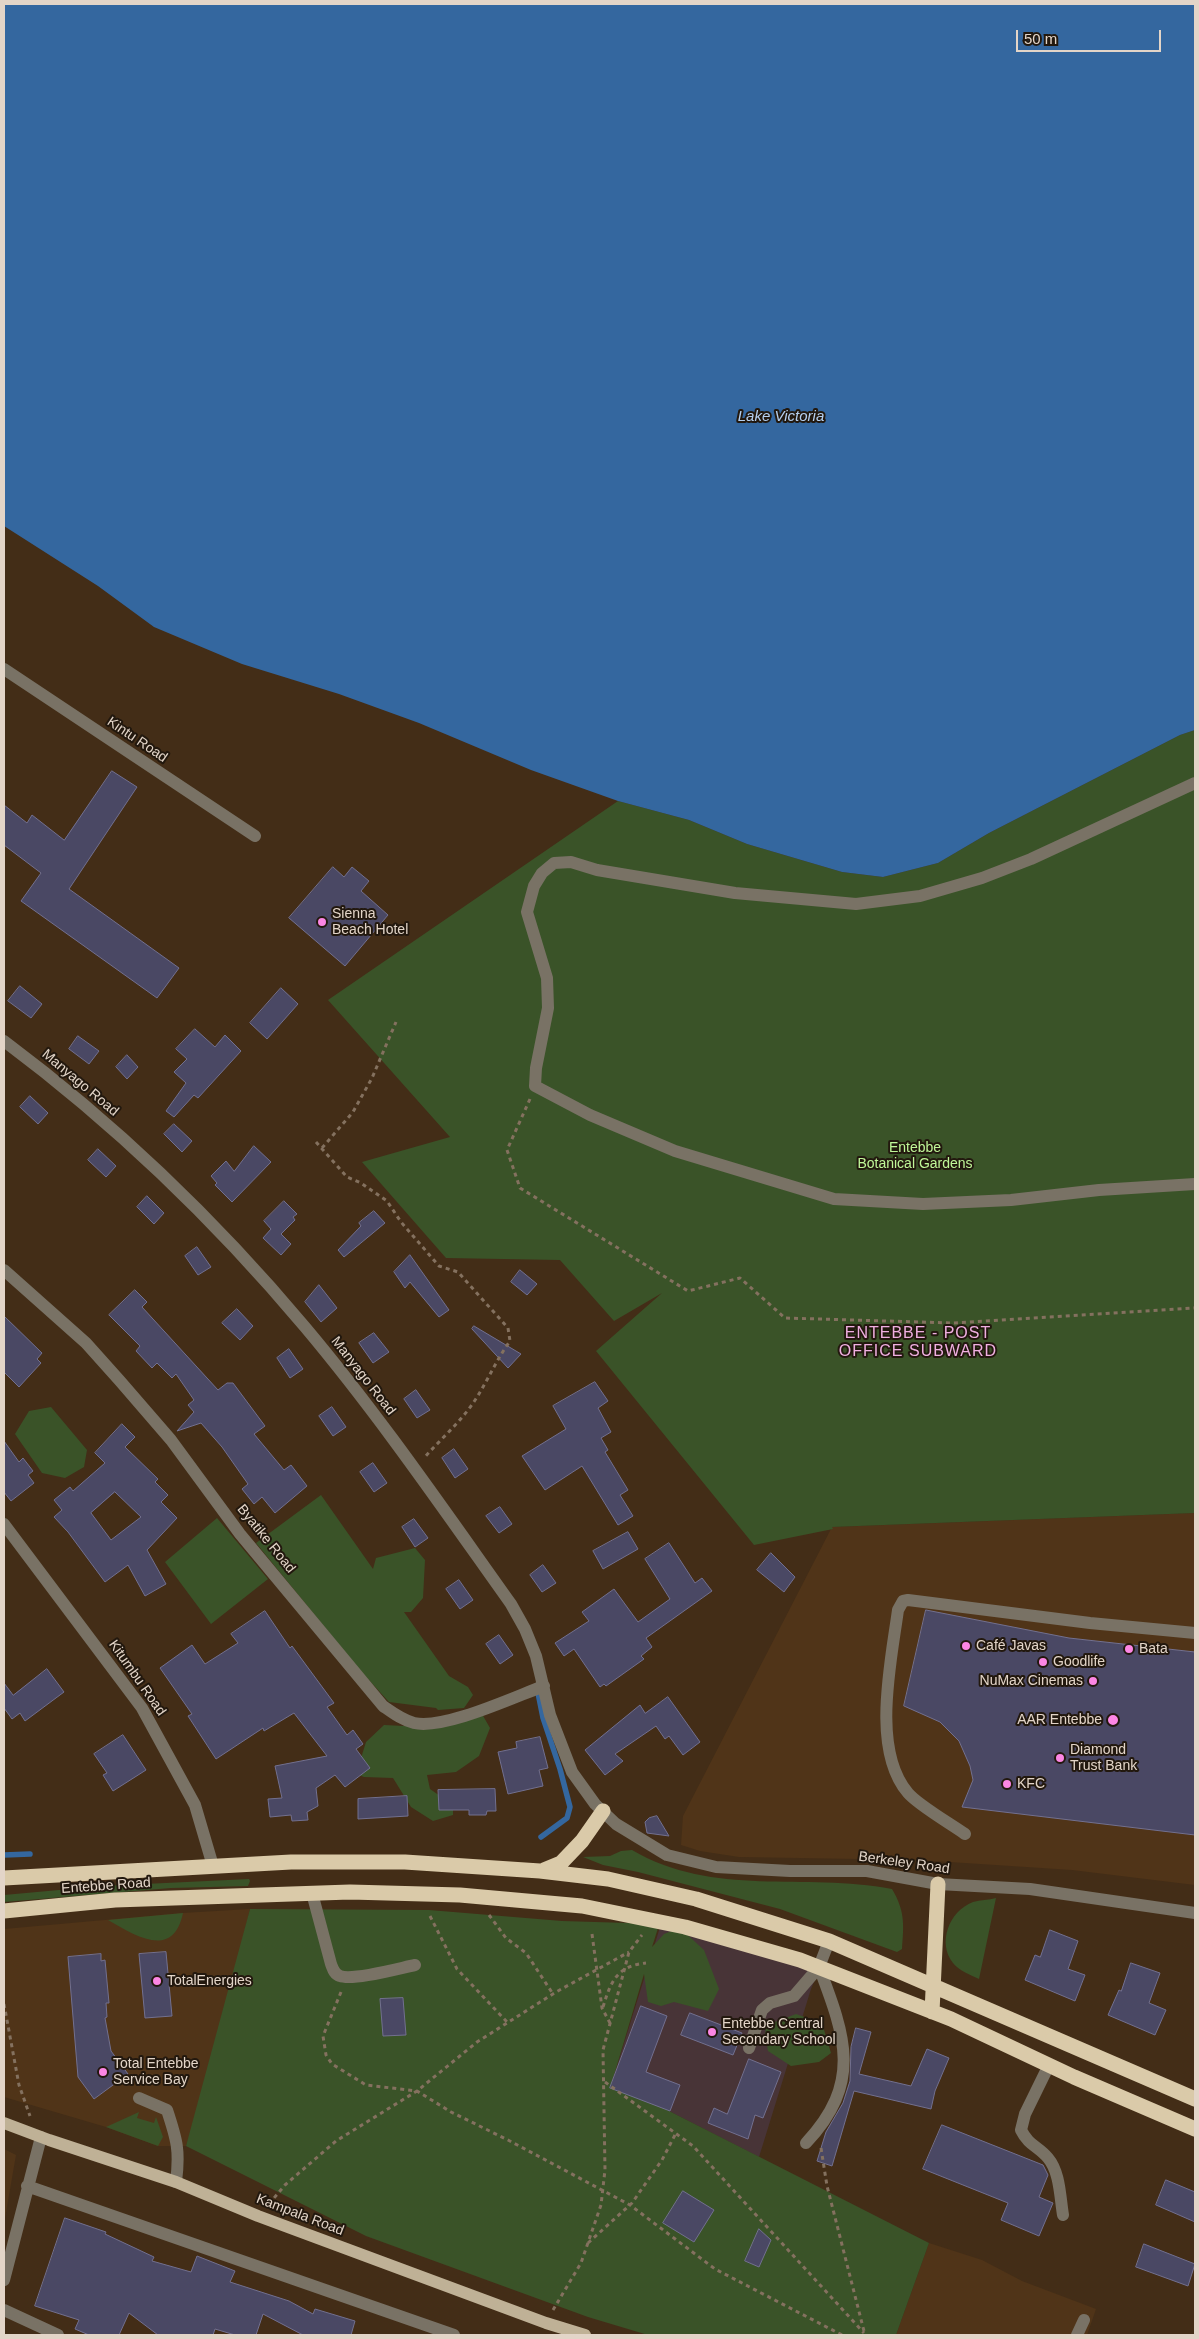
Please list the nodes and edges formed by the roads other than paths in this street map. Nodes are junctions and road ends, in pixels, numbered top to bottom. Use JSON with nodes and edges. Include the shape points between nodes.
{"nodes":[{"id":1,"x":4,"y":669,"type":"edge"},
{"id":2,"x":1195,"y":783,"type":"edge"},
{"id":3,"x":255,"y":836,"type":"dead end"},
{"id":4,"x":4,"y":1041,"type":"edge"},
{"id":5,"x":1195,"y":1184,"type":"edge"},
{"id":6,"x":4,"y":1270,"type":"edge"},
{"id":7,"x":4,"y":1524,"type":"edge"},
{"id":8,"x":1195,"y":1633,"type":"edge"},
{"id":9,"x":544,"y":1686,"type":"junction"},
{"id":10,"x":599,"y":1808,"type":"junction"},
{"id":11,"x":965,"y":1834,"type":"dead end"},
{"id":12,"x":213,"y":1866,"type":"junction"},
{"id":13,"x":540,"y":1871,"type":"junction"},
{"id":14,"x":4,"y":1878,"type":"edge"},
{"id":15,"x":938,"y":1884,"type":"junction"},
{"id":16,"x":312,"y":1893,"type":"junction"},
{"id":17,"x":4,"y":1911,"type":"edge"},
{"id":18,"x":1195,"y":1913,"type":"edge"},
{"id":19,"x":829,"y":1941,"type":"junction"},
{"id":20,"x":415,"y":1965,"type":"dead end"},
{"id":21,"x":819,"y":1967,"type":"junction"},
{"id":22,"x":934,"y":1985,"type":"junction"},
{"id":23,"x":932,"y":2012,"type":"junction"},
{"id":24,"x":749,"y":2048,"type":"dead end"},
{"id":25,"x":1049,"y":2065,"type":"junction"},
{"id":26,"x":139,"y":2098,"type":"dead end"},
{"id":27,"x":1195,"y":2099,"type":"edge"},
{"id":28,"x":4,"y":2123,"type":"edge"},
{"id":29,"x":1195,"y":2128,"type":"edge"},
{"id":30,"x":39,"y":2136,"type":"junction"},
{"id":31,"x":806,"y":2143,"type":"dead end"},
{"id":32,"x":176,"y":2182,"type":"junction"},
{"id":33,"x":27,"y":2186,"type":"junction"},
{"id":34,"x":1063,"y":2215,"type":"dead end"},
{"id":35,"x":4,"y":2280,"type":"edge"},
{"id":36,"x":4,"y":2310,"type":"edge"},
{"id":37,"x":1084,"y":2320,"type":"dead end"},
{"id":38,"x":58,"y":2335,"type":"edge"},
{"id":39,"x":454,"y":2335,"type":"edge"},
{"id":40,"x":585,"y":2335,"type":"edge"},
{"id":41,"x":1077,"y":2335,"type":"edge"}],
"edges":[{"from":1,"to":3,"type":"street","name":"Kintu Road"},
{"from":2,"to":5,"type":"street","via":[[1031,859],[982,878],[920,896],[856,904],[744,894],[597,870],[570,862],[554,863],[542,873],[534,886],[527,912],[547,978],[548,1008],[536,1068],[536,1086],[590,1115],[675,1151],[834,1199],[933,1204]]},
{"from":4,"to":9,"type":"street","name":"Manyago Road","via":[[51,1076],[165,1178],[229,1242],[305,1327],[377,1418],[511,1604],[536,1656]]},
{"from":6,"to":9,"type":"street","name":"Byatike Road","via":[[86,1343],[120,1381],[171,1440],[240,1534],[383,1706],[398,1717],[416,1723],[442,1722]]},
{"from":7,"to":12,"type":"street","name":"Kitumbu Road","via":[[142,1708],[194,1805]]},
{"from":8,"to":11,"type":"street","via":[[903,1601],[898,1610],[885,1715],[887,1740],[896,1772],[909,1794]]},
{"from":9,"to":10,"type":"street","name":"Manyago Road","via":[[558,1741],[572,1772]]},
{"from":10,"to":13,"type":"highway","via":[[582,1841],[561,1863]]},
{"from":10,"to":15,"type":"street","name":"Berkeley Road","via":[[616,1824],[667,1855],[716,1867],[867,1871]]},
{"from":12,"to":13,"type":"highway","via":[[405,1862]]},
{"from":12,"to":14,"type":"highway"},
{"from":13,"to":19,"type":"highway","via":[[608,1879],[696,1899]]},
{"from":15,"to":18,"type":"street","name":"Berkeley Road","via":[[1030,1889]]},
{"from":15,"to":22,"type":"highway"},
{"from":16,"to":17,"type":"highway","name":"Entebbe Road","via":[[115,1900]]},
{"from":16,"to":20,"type":"street","via":[[334,1972],[339,1976],[348,1978]]},
{"from":16,"to":21,"type":"highway","name":"Entebbe Road","via":[[460,1895],[582,1906],[655,1920]]},
{"from":19,"to":21,"type":"street"},
{"from":19,"to":22,"type":"highway"},
{"from":21,"to":23,"type":"highway","name":"Entebbe Road"},
{"from":21,"to":24,"type":"street","via":[[794,1996],[770,2003],[762,2010]]},
{"from":21,"to":31,"type":"street","via":[[840,2021],[844,2076],[833,2106]]},
{"from":22,"to":23,"type":"highway"},
{"from":22,"to":27,"type":"highway"},
{"from":23,"to":25,"type":"highway","name":"Entebbe Road"},
{"from":25,"to":29,"type":"highway","name":"Entebbe Road"},
{"from":25,"to":34,"type":"street","via":[[1020,2130],[1026,2141],[1048,2157],[1055,2170]]},
{"from":26,"to":32,"type":"street","via":[[167,2110],[178,2148]]},
{"from":28,"to":30,"type":"main road","name":"Kampala Road"},
{"from":30,"to":32,"type":"main road","name":"Kampala Road"},
{"from":30,"to":33,"type":"street"},
{"from":32,"to":40,"type":"main road","name":"Kampala Road","via":[[258,2216]]},
{"from":33,"to":35,"type":"street"},
{"from":33,"to":39,"type":"street"},
{"from":36,"to":38,"type":"street"},
{"from":37,"to":41,"type":"street"}]}
